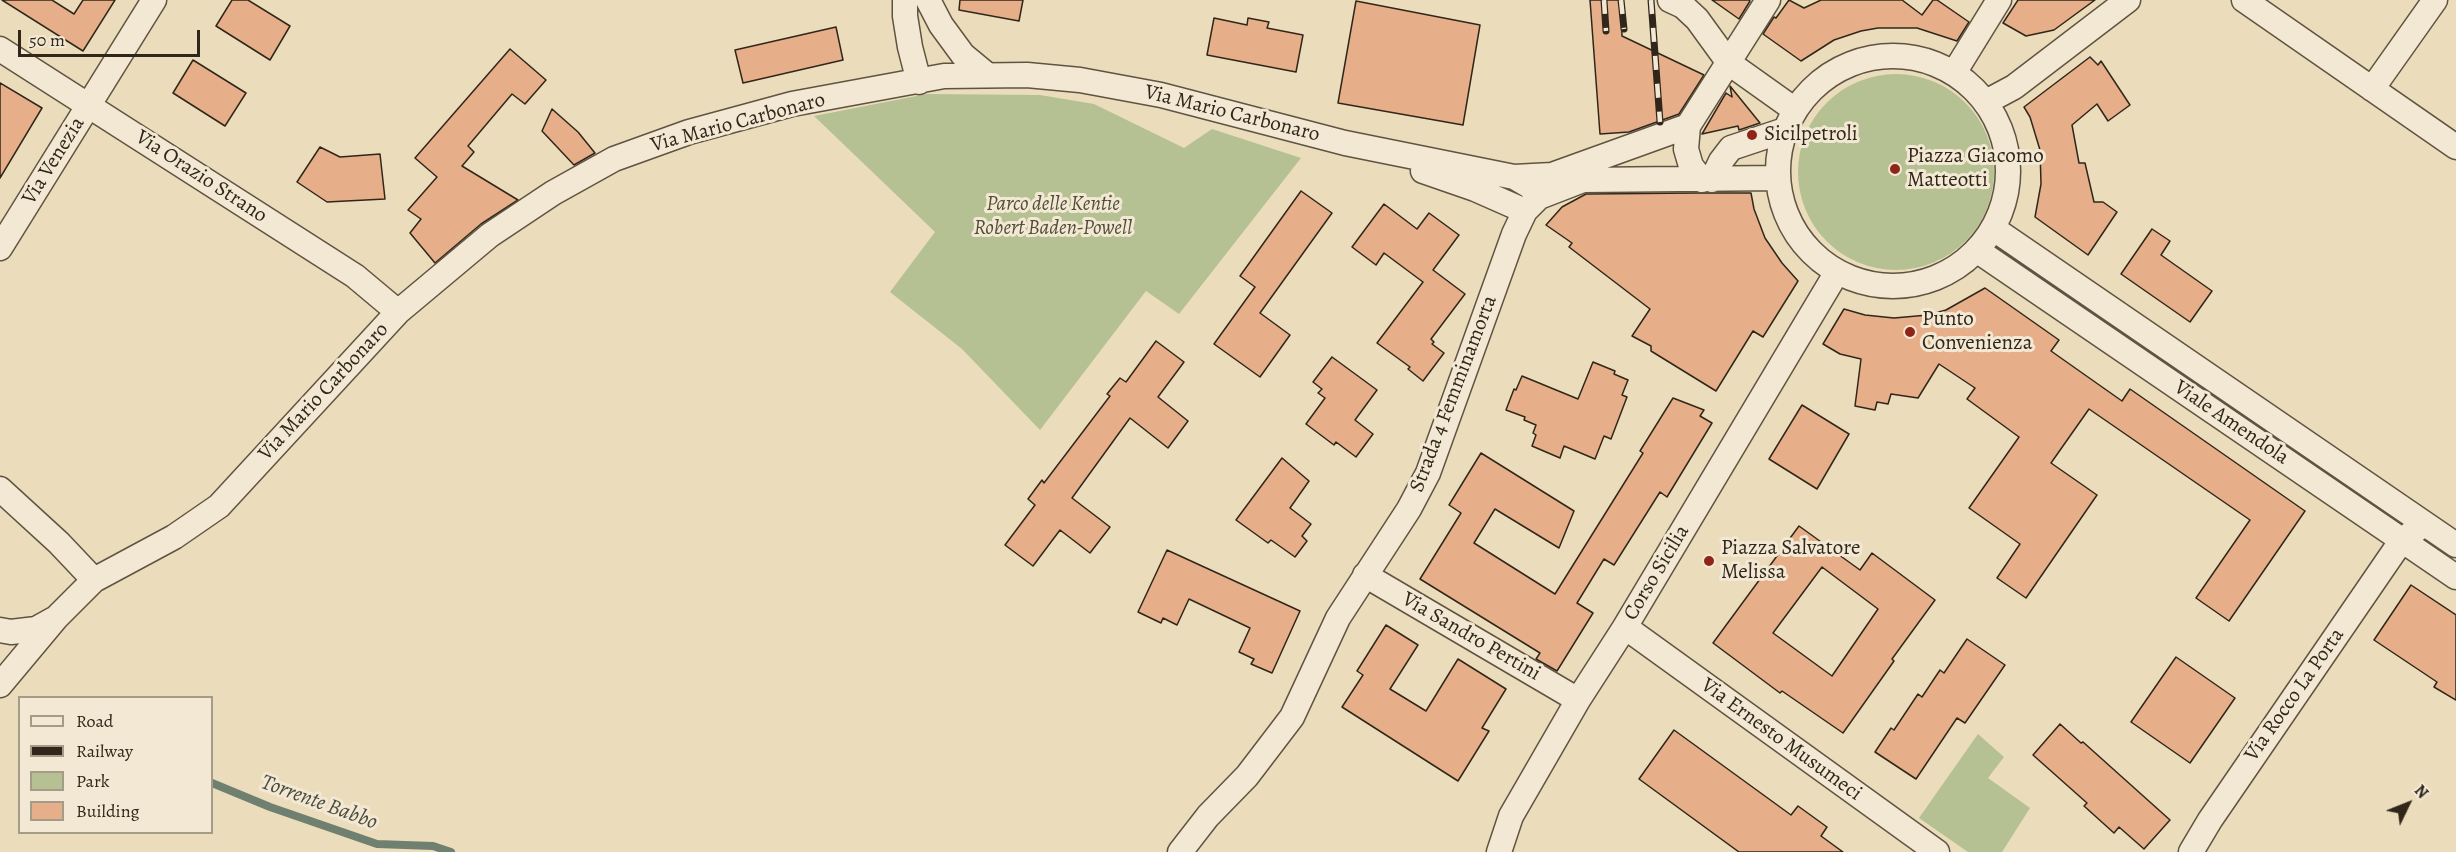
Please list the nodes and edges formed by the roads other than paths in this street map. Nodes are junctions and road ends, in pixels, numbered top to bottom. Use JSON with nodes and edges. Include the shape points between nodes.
{"nodes":[{"id":1,"x":154,"y":0,"type":"edge"},
{"id":2,"x":905,"y":0,"type":"edge"},
{"id":3,"x":928,"y":0,"type":"edge"},
{"id":4,"x":1670,"y":0,"type":"edge"},
{"id":5,"x":1768,"y":0,"type":"edge"},
{"id":6,"x":1999,"y":0,"type":"edge"},
{"id":7,"x":2128,"y":0,"type":"edge"},
{"id":8,"x":2244,"y":0,"type":"edge"},
{"id":9,"x":2435,"y":0,"type":"edge"},
{"id":10,"x":0,"y":49,"type":"edge"},
{"id":11,"x":1730,"y":63,"type":"junction"},
{"id":12,"x":1954,"y":73,"type":"junction"},
{"id":13,"x":986,"y":74,"type":"junction"},
{"id":14,"x":919,"y":82,"type":"junction"},
{"id":15,"x":2372,"y":89,"type":"junction"},
{"id":16,"x":1986,"y":102,"type":"junction"},
{"id":17,"x":89,"y":105,"type":"junction"},
{"id":18,"x":1790,"y":120,"type":"junction"},
{"id":19,"x":1688,"y":126,"type":"junction"},
{"id":20,"x":1345,"y":143,"type":"junction"},
{"id":21,"x":2456,"y":147,"type":"edge"},
{"id":22,"x":1552,"y":175,"type":"junction"},
{"id":23,"x":1514,"y":177,"type":"junction"},
{"id":24,"x":1778,"y":178,"type":"junction"},
{"id":25,"x":1707,"y":180,"type":"junction"},
{"id":26,"x":1532,"y":204,"type":"junction"},
{"id":27,"x":1994,"y":229,"type":"junction"},
{"id":28,"x":0,"y":248,"type":"edge"},
{"id":29,"x":1978,"y":251,"type":"junction"},
{"id":30,"x":1837,"y":272,"type":"junction"},
{"id":31,"x":398,"y":312,"type":"junction"},
{"id":32,"x":0,"y":489,"type":"edge"},
{"id":33,"x":2428,"y":526,"type":"junction"},
{"id":34,"x":2402,"y":540,"type":"junction"},
{"id":35,"x":2456,"y":545,"type":"edge"},
{"id":36,"x":1365,"y":575,"type":"junction"},
{"id":37,"x":2456,"y":577,"type":"edge"},
{"id":38,"x":94,"y":580,"type":"junction"},
{"id":39,"x":56,"y":618,"type":"junction"},
{"id":40,"x":1625,"y":627,"type":"junction"},
{"id":41,"x":0,"y":630,"type":"edge"},
{"id":42,"x":0,"y":685,"type":"edge"},
{"id":43,"x":1578,"y":700,"type":"junction"},
{"id":44,"x":1180,"y":852,"type":"edge"},
{"id":45,"x":1499,"y":852,"type":"edge"},
{"id":46,"x":1937,"y":852,"type":"edge"},
{"id":47,"x":2191,"y":852,"type":"edge"}],
"edges":[{"from":1,"to":17,"type":"street","name":"Via Venezia"},
{"from":2,"to":14,"type":"street"},
{"from":3,"to":13,"type":"street","via":[[963,55]]},
{"from":4,"to":11,"type":"street","via":[[1697,19]]},
{"from":5,"to":11,"type":"street"},
{"from":6,"to":12,"type":"street"},
{"from":7,"to":16,"type":"street","via":[[2013,87]]},
{"from":8,"to":15,"type":"street"},
{"from":9,"to":15,"type":"street"},
{"from":10,"to":17,"type":"street","name":"Via Orazio Strano"},
{"from":11,"to":18,"type":"street","via":[[1773,93]]},
{"from":11,"to":19,"type":"street"},
{"from":12,"to":16,"type":"street"},
{"from":12,"to":18,"type":"street","via":[[1927,61],[1897,56],[1867,59],[1839,69],[1815,87]]},
{"from":13,"to":14,"type":"street","name":"Via Mario Carbonaro"},
{"from":13,"to":20,"type":"street","name":"Via Mario Carbonaro","via":[[1080,80],[1161,95]]},
{"from":14,"to":31,"type":"street","name":"Via Mario Carbonaro","via":[[792,104],[689,132],[614,159],[490,235]]},
{"from":15,"to":21,"type":"street"},
{"from":16,"to":27,"type":"street","via":[[2002,132],[2009,164],[2006,198]]},
{"from":17,"to":28,"type":"street","name":"Via Venezia"},
{"from":17,"to":31,"type":"street","name":"Via Orazio Strano","via":[[355,276]]},
{"from":18,"to":24,"type":"street","via":[[1779,154]]},
{"from":18,"to":25,"type":"street","via":[[1731,148]]},
{"from":19,"to":22,"type":"street"},
{"from":19,"to":25,"type":"street","via":[[1686,149],[1691,166]]},
{"from":20,"to":23,"type":"street"},
{"from":20,"to":26,"type":"street","via":[[1475,189]]},
{"from":22,"to":23,"type":"street"},
{"from":22,"to":26,"type":"street","name":"Strada 4 Femminamorta"},
{"from":23,"to":26,"type":"street","via":[[1531,187]]},
{"from":24,"to":25,"type":"street"},
{"from":24,"to":30,"type":"street","via":[[1786,215],[1807,248]]},
{"from":25,"to":26,"type":"street","via":[[1583,180]]},
{"from":26,"to":36,"type":"street","name":"Strada 4 Femminamorta","via":[[1514,234],[1428,473]]},
{"from":27,"to":29,"type":"street"},
{"from":27,"to":33,"type":"street","name":"Viale Amendola"},
{"from":29,"to":30,"type":"street","via":[[1948,274],[1911,286],[1873,285]]},
{"from":29,"to":34,"type":"street","name":"Viale Amendola"},
{"from":30,"to":40,"type":"street","name":"Corso Sicilia"},
{"from":31,"to":38,"type":"street","name":"Via Mario Carbonaro","via":[[219,506],[174,537]]},
{"from":32,"to":38,"type":"street"},
{"from":33,"to":34,"type":"street"},
{"from":33,"to":35,"type":"street","name":"Viale Amendola"},
{"from":34,"to":37,"type":"street","name":"Viale Amendola"},
{"from":34,"to":47,"type":"street","name":"Via Rocco La Porta"},
{"from":36,"to":43,"type":"street","name":"Via Sandro Pertini"},
{"from":36,"to":44,"type":"street","name":"Strada 4 Femminamorta","via":[[1338,618],[1292,717],[1247,776]]},
{"from":38,"to":39,"type":"street","name":"Via Mario Carbonaro"},
{"from":39,"to":41,"type":"street","via":[[36,629]]},
{"from":39,"to":42,"type":"street","name":"Via Mario Carbonaro"},
{"from":40,"to":43,"type":"street","name":"Corso Sicilia"},
{"from":40,"to":46,"type":"street","name":"Via Ernesto Musumeci"},
{"from":43,"to":45,"type":"street","name":"Corso Sicilia","via":[[1512,816]]}]}
